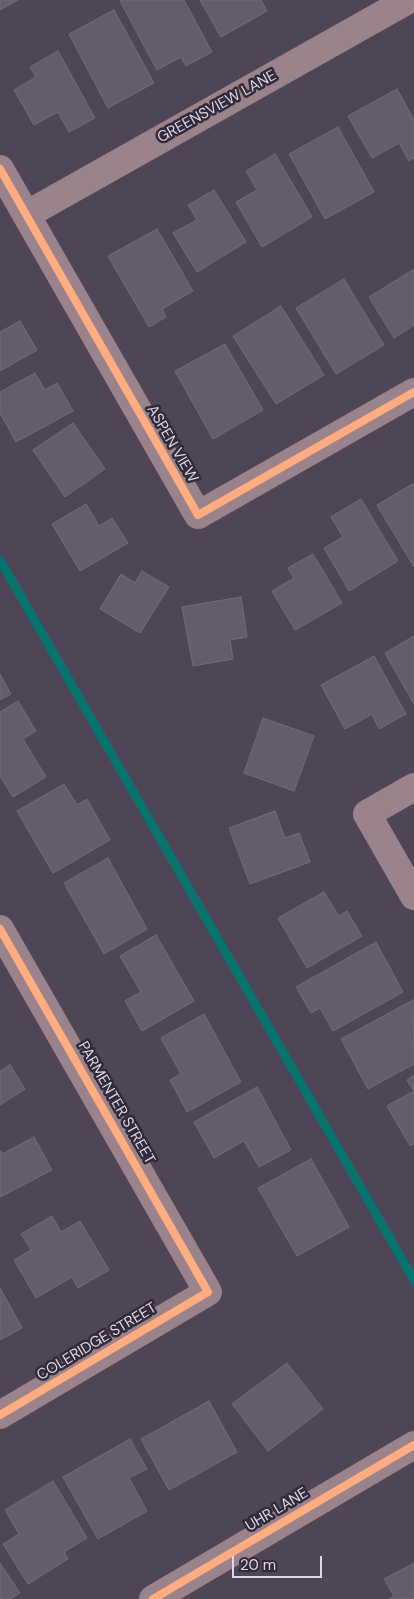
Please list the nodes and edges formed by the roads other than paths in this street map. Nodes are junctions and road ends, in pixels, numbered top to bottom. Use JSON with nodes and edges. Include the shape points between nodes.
{"nodes":[{"id":1,"x":408,"y":0,"type":"edge"},
{"id":2,"x":0,"y":169,"type":"edge"},
{"id":3,"x":26,"y":215,"type":"junction"},
{"id":4,"x":414,"y":392,"type":"edge"},
{"id":5,"x":414,"y":787,"type":"edge"},
{"id":6,"x":414,"y":896,"type":"edge"},
{"id":7,"x":0,"y":929,"type":"edge"},
{"id":8,"x":208,"y":1292,"type":"joint"},
{"id":9,"x":0,"y":1415,"type":"edge"},
{"id":10,"x":414,"y":1445,"type":"edge"},
{"id":11,"x":153,"y":1599,"type":"edge"}],
"edges":[{"from":1,"to":3,"type":"street","name":"GREENSVIEW LANE"},
{"from":2,"to":3,"type":"street","name":"ASPEN VIEW"},
{"from":3,"to":4,"type":"street","name":"ASPEN VIEW","via":[[198,515]]},
{"from":5,"to":6,"type":"street","via":[[366,814]]},
{"from":7,"to":8,"type":"street","name":"PARMENTER STREET"},
{"from":8,"to":9,"type":"street","name":"COLERIDGE STREET"},
{"from":10,"to":11,"type":"street","name":"UHR LANE"}]}
